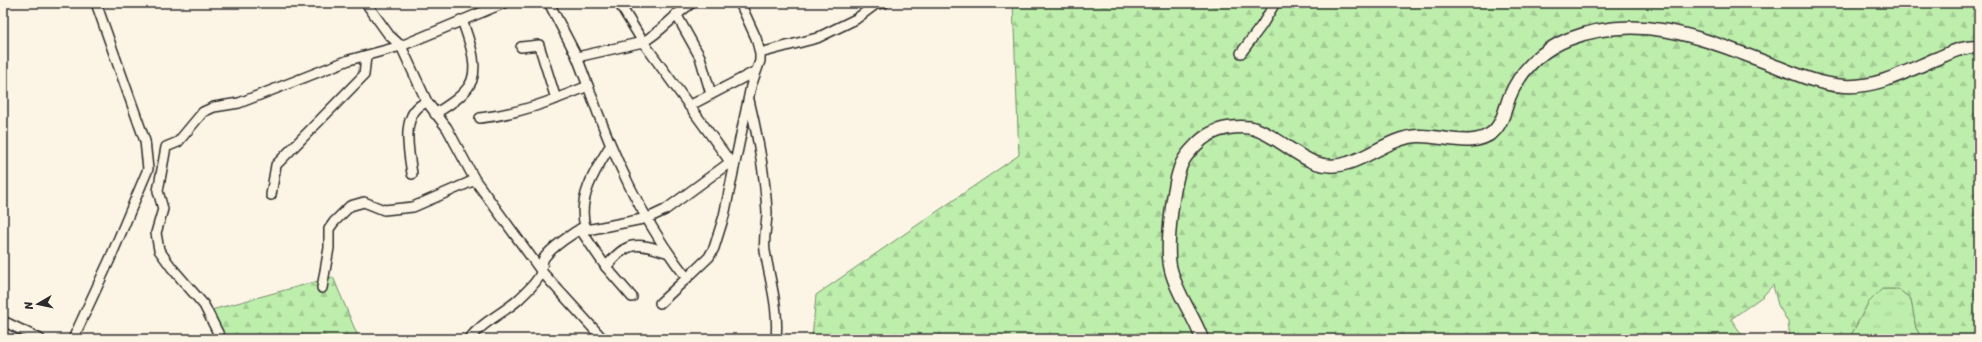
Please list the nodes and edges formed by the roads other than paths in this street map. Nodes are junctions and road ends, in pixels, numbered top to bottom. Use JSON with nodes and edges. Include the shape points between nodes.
{"nodes":[{"id":1,"x":96,"y":3,"type":"edge"},
{"id":2,"x":366,"y":3,"type":"edge"},
{"id":3,"x":504,"y":3,"type":"edge"},
{"id":4,"x":549,"y":3,"type":"edge"},
{"id":5,"x":619,"y":3,"type":"edge"},
{"id":6,"x":692,"y":3,"type":"edge"},
{"id":7,"x":740,"y":3,"type":"edge"},
{"id":8,"x":884,"y":3,"type":"edge"},
{"id":9,"x":1275,"y":3,"type":"edge"},
{"id":10,"x":676,"y":14,"type":"junction"},
{"id":11,"x":462,"y":20,"type":"junction"},
{"id":12,"x":643,"y":42,"type":"junction"},
{"id":13,"x":401,"y":46,"type":"junction"},
{"id":14,"x":521,"y":47,"type":"dead end"},
{"id":15,"x":1979,"y":47,"type":"edge"},
{"id":16,"x":760,"y":53,"type":"junction"},
{"id":17,"x":1241,"y":53,"type":"dead end"},
{"id":18,"x":366,"y":56,"type":"junction"},
{"id":19,"x":577,"y":57,"type":"junction"},
{"id":20,"x":756,"y":71,"type":"junction"},
{"id":21,"x":588,"y":86,"type":"junction"},
{"id":22,"x":711,"y":94,"type":"junction"},
{"id":23,"x":748,"y":97,"type":"junction"},
{"id":24,"x":556,"y":99,"type":"junction"},
{"id":25,"x":427,"y":102,"type":"junction"},
{"id":26,"x":689,"y":106,"type":"junction"},
{"id":27,"x":435,"y":114,"type":"junction"},
{"id":28,"x":480,"y":118,"type":"dead end"},
{"id":29,"x":610,"y":146,"type":"junction"},
{"id":30,"x":732,"y":165,"type":"junction"},
{"id":31,"x":412,"y":174,"type":"dead end"},
{"id":32,"x":475,"y":180,"type":"junction"},
{"id":33,"x":271,"y":195,"type":"dead end"},
{"id":34,"x":648,"y":218,"type":"junction"},
{"id":35,"x":582,"y":227,"type":"junction"},
{"id":36,"x":666,"y":252,"type":"junction"},
{"id":37,"x":606,"y":267,"type":"junction"},
{"id":38,"x":542,"y":272,"type":"junction"},
{"id":39,"x":687,"y":278,"type":"junction"},
{"id":40,"x":322,"y":288,"type":"dead end"},
{"id":41,"x":632,"y":297,"type":"dead end"},
{"id":42,"x":660,"y":303,"type":"dead end"},
{"id":43,"x":3,"y":321,"type":"edge"},
{"id":44,"x":40,"y":339,"type":"edge"},
{"id":45,"x":74,"y":339,"type":"edge"},
{"id":46,"x":221,"y":339,"type":"edge"},
{"id":47,"x":469,"y":339,"type":"edge"},
{"id":48,"x":603,"y":339,"type":"edge"},
{"id":49,"x":776,"y":339,"type":"edge"},
{"id":50,"x":1202,"y":339,"type":"edge"}],
"edges":[{"from":1,"to":45,"type":"street","via":[[145,141],[148,169]]},
{"from":2,"to":13,"type":"street","via":[[389,35]]},
{"from":3,"to":11,"type":"street"},
{"from":4,"to":19,"type":"street"},
{"from":5,"to":12,"type":"street"},
{"from":6,"to":10,"type":"street"},
{"from":7,"to":16,"type":"street"},
{"from":8,"to":16,"type":"street","via":[[876,4],[856,19],[817,38]]},
{"from":9,"to":17,"type":"street"},
{"from":10,"to":12,"type":"street"},
{"from":10,"to":22,"type":"street","via":[[700,57]]},
{"from":11,"to":13,"type":"street"},
{"from":11,"to":27,"type":"street","via":[[472,49],[473,80],[460,97]]},
{"from":12,"to":19,"type":"street"},
{"from":12,"to":26,"type":"street"},
{"from":13,"to":18,"type":"street"},
{"from":13,"to":25,"type":"street"},
{"from":14,"to":24,"type":"street","via":[[539,45]]},
{"from":15,"to":50,"type":"main road","via":[[1960,48],[1869,86],[1848,87],[1806,78],[1681,33],[1653,27],[1630,26],[1585,34],[1551,48],[1525,70],[1509,98],[1503,117],[1493,132],[1478,139],[1418,136],[1401,138],[1349,163],[1323,166],[1254,128],[1239,127],[1216,131],[1197,143],[1182,163],[1168,240],[1170,269]]},
{"from":16,"to":20,"type":"street"},
{"from":18,"to":33,"type":"street","via":[[364,75],[276,165]]},
{"from":18,"to":46,"type":"street","via":[[349,60],[239,103],[222,105],[203,112],[178,142],[166,147],[158,191],[163,209],[156,233],[159,250],[204,305]]},
{"from":19,"to":21,"type":"street"},
{"from":20,"to":22,"type":"street"},
{"from":20,"to":23,"type":"street"},
{"from":21,"to":24,"type":"street"},
{"from":21,"to":29,"type":"street"},
{"from":22,"to":26,"type":"street"},
{"from":23,"to":30,"type":"street"},
{"from":23,"to":49,"type":"street","via":[[765,180],[767,213],[764,238],[776,307]]},
{"from":24,"to":28,"type":"street","via":[[505,115]]},
{"from":25,"to":27,"type":"street"},
{"from":25,"to":31,"type":"street","via":[[416,108],[408,127]]},
{"from":26,"to":30,"type":"street"},
{"from":27,"to":32,"type":"street","via":[[447,128]]},
{"from":29,"to":34,"type":"street"},
{"from":29,"to":35,"type":"street","via":[[588,186]]},
{"from":30,"to":34,"type":"street","via":[[665,210]]},
{"from":30,"to":39,"type":"street","via":[[724,216],[714,248],[709,257]]},
{"from":32,"to":38,"type":"street"},
{"from":32,"to":40,"type":"street","via":[[413,207],[384,210],[364,202],[350,206],[330,229]]},
{"from":34,"to":35,"type":"street","via":[[592,229]]},
{"from":34,"to":36,"type":"street"},
{"from":35,"to":37,"type":"street"},
{"from":35,"to":38,"type":"street","via":[[545,257]]},
{"from":36,"to":37,"type":"street","via":[[644,245],[631,245],[622,249]]},
{"from":36,"to":39,"type":"street"},
{"from":37,"to":41,"type":"street"},
{"from":38,"to":47,"type":"street","via":[[518,300]]},
{"from":38,"to":48,"type":"street"},
{"from":39,"to":42,"type":"street"},
{"from":43,"to":44,"type":"street"}]}
